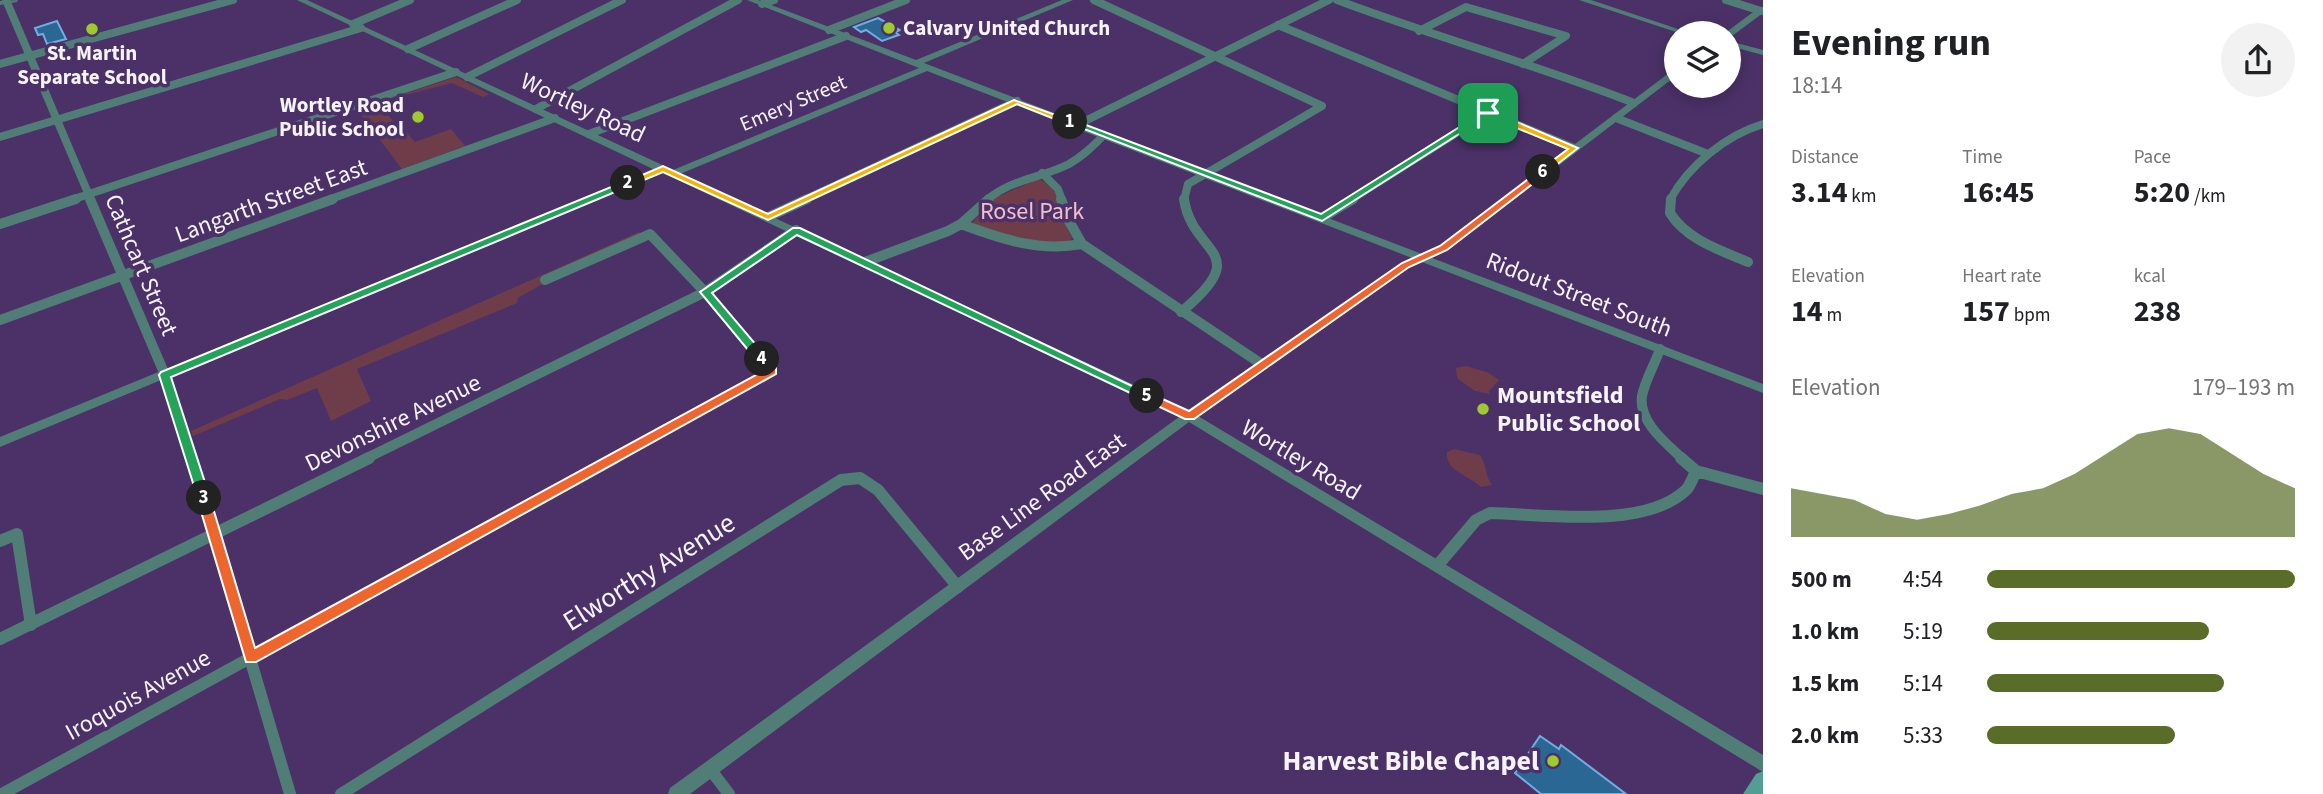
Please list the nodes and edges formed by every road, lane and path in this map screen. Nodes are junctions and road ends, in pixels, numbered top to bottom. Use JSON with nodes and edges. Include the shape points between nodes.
{"nodes":[{"id":1,"x":233,"y":0,"type":"edge"},
{"id":2,"x":303,"y":0,"type":"edge"},
{"id":3,"x":410,"y":0,"type":"edge"},
{"id":4,"x":516,"y":0,"type":"edge"},
{"id":5,"x":622,"y":0,"type":"edge"},
{"id":6,"x":738,"y":0,"type":"edge"},
{"id":7,"x":751,"y":0,"type":"edge"},
{"id":8,"x":774,"y":0,"type":"edge"},
{"id":9,"x":906,"y":0,"type":"edge"},
{"id":10,"x":1069,"y":0,"type":"edge"},
{"id":11,"x":1094,"y":0,"type":"edge"},
{"id":12,"x":1329,"y":0,"type":"edge"},
{"id":13,"x":1337,"y":0,"type":"edge"},
{"id":14,"x":1583,"y":0,"type":"edge"},
{"id":15,"x":1726,"y":0,"type":"edge"},
{"id":16,"x":7,"y":1,"type":"edge"},
{"id":17,"x":762,"y":4,"type":"junction"},
{"id":18,"x":1762,"y":10,"type":"edge"},
{"id":19,"x":1278,"y":25,"type":"junction"},
{"id":20,"x":1741,"y":25,"type":"edge"},
{"id":21,"x":357,"y":26,"type":"junction"},
{"id":22,"x":1664,"y":26,"type":"edge"},
{"id":23,"x":829,"y":30,"type":"junction"},
{"id":24,"x":1419,"y":31,"type":"junction"},
{"id":25,"x":846,"y":36,"type":"junction"},
{"id":26,"x":1741,"y":47,"type":"edge"},
{"id":27,"x":408,"y":50,"type":"junction"},
{"id":28,"x":1763,"y":53,"type":"edge"},
{"id":29,"x":1217,"y":55,"type":"junction"},
{"id":30,"x":31,"y":56,"type":"junction"},
{"id":31,"x":0,"y":64,"type":"edge"},
{"id":32,"x":917,"y":64,"type":"junction"},
{"id":33,"x":1523,"y":64,"type":"junction"},
{"id":34,"x":928,"y":67,"type":"junction"},
{"id":35,"x":462,"y":75,"type":"junction"},
{"id":36,"x":1664,"y":81,"type":"edge"},
{"id":37,"x":1017,"y":102,"type":"junction"},
{"id":38,"x":1634,"y":103,"type":"junction"},
{"id":39,"x":536,"y":109,"type":"junction"},
{"id":40,"x":1488,"y":113,"type":"junction"},
{"id":41,"x":555,"y":118,"type":"junction"},
{"id":42,"x":1616,"y":118,"type":"junction"},
{"id":43,"x":58,"y":119,"type":"junction"},
{"id":44,"x":1763,"y":124,"type":"edge"},
{"id":45,"x":1077,"y":125,"type":"junction"},
{"id":46,"x":589,"y":134,"type":"junction"},
{"id":47,"x":1104,"y":135,"type":"junction"},
{"id":48,"x":0,"y":137,"type":"edge"},
{"id":49,"x":1574,"y":148,"type":"junction"},
{"id":50,"x":1708,"y":154,"type":"junction"},
{"id":51,"x":669,"y":171,"type":"junction"},
{"id":52,"x":1042,"y":173,"type":"junction"},
{"id":53,"x":1208,"y":174,"type":"junction"},
{"id":54,"x":89,"y":195,"type":"junction"},
{"id":55,"x":768,"y":217,"type":"junction"},
{"id":56,"x":1322,"y":218,"type":"junction"},
{"id":57,"x":0,"y":224,"type":"edge"},
{"id":58,"x":961,"y":224,"type":"junction"},
{"id":59,"x":796,"y":230,"type":"junction"},
{"id":60,"x":1082,"y":244,"type":"junction"},
{"id":61,"x":1421,"y":256,"type":"junction"},
{"id":62,"x":865,"y":262,"type":"junction"},
{"id":63,"x":1748,"y":262,"type":"dead end"},
{"id":64,"x":122,"y":275,"type":"junction"},
{"id":65,"x":545,"y":279,"type":"dead end"},
{"id":66,"x":705,"y":292,"type":"junction"},
{"id":67,"x":1181,"y":313,"type":"junction"},
{"id":68,"x":0,"y":320,"type":"edge"},
{"id":69,"x":1660,"y":349,"type":"junction"},
{"id":70,"x":1263,"y":365,"type":"junction"},
{"id":71,"x":165,"y":375,"type":"junction"},
{"id":72,"x":1763,"y":389,"type":"edge"},
{"id":73,"x":1189,"y":416,"type":"junction"},
{"id":74,"x":0,"y":442,"type":"edge"},
{"id":75,"x":1696,"y":471,"type":"junction"},
{"id":76,"x":1763,"y":489,"type":"edge"},
{"id":77,"x":215,"y":534,"type":"junction"},
{"id":78,"x":0,"y":541,"type":"edge"},
{"id":79,"x":1437,"y":566,"type":"junction"},
{"id":80,"x":958,"y":587,"type":"junction"},
{"id":81,"x":31,"y":625,"type":"junction"},
{"id":82,"x":0,"y":639,"type":"edge"},
{"id":83,"x":251,"y":657,"type":"junction"},
{"id":84,"x":1763,"y":764,"type":"edge"},
{"id":85,"x":710,"y":769,"type":"junction"},
{"id":86,"x":1763,"y":781,"type":"edge"},
{"id":87,"x":2,"y":794,"type":"edge"},
{"id":88,"x":290,"y":794,"type":"edge"},
{"id":89,"x":341,"y":794,"type":"edge"},
{"id":90,"x":676,"y":794,"type":"edge"},
{"id":91,"x":729,"y":794,"type":"edge"},
{"id":92,"x":1753,"y":794,"type":"edge"}],
"edges":[{"from":1,"to":30,"type":"street"},
{"from":2,"to":21,"type":"street","name":"Wortley Road"},
{"from":3,"to":21,"type":"street"},
{"from":4,"to":27,"type":"street"},
{"from":5,"to":35,"type":"street"},
{"from":6,"to":39,"type":"street"},
{"from":7,"to":17,"type":"street","name":"Ridout Street South"},
{"from":8,"to":17,"type":"street"},
{"from":9,"to":23,"type":"street"},
{"from":10,"to":32,"type":"street"},
{"from":11,"to":29,"type":"street"},
{"from":12,"to":19,"type":"street"},
{"from":13,"to":24,"type":"street"},
{"from":14,"to":22,"type":"street"},
{"from":15,"to":18,"type":"street"},
{"from":16,"to":30,"type":"street","name":"Cathcart Street"},
{"from":17,"to":23,"type":"street","name":"Ridout Street South"},
{"from":18,"to":20,"type":"street"},
{"from":19,"to":29,"type":"street"},
{"from":19,"to":40,"type":"street"},
{"from":21,"to":27,"type":"street","name":"Wortley Road"},
{"from":21,"to":43,"type":"street"},
{"from":23,"to":25,"type":"street","name":"Ridout Street South"},
{"from":24,"to":33,"type":"street"},
{"from":24,"to":33,"type":"street","via":[[1466,7],[1566,36]]},
{"from":25,"to":32,"type":"street","name":"Ridout Street South"},
{"from":25,"to":46,"type":"street"},
{"from":26,"to":28,"type":"street"},
{"from":27,"to":35,"type":"street","name":"Wortley Road"},
{"from":29,"to":45,"type":"street"},
{"from":29,"to":53,"type":"street","via":[[1322,106]]},
{"from":30,"to":31,"type":"street"},
{"from":30,"to":43,"type":"street","name":"Cathcart Street"},
{"from":32,"to":34,"type":"street","name":"Ridout Street South"},
{"from":33,"to":38,"type":"street"},
{"from":34,"to":37,"type":"street","name":"Ridout Street South"},
{"from":34,"to":51,"type":"street","name":"Emery Street"},
{"from":35,"to":39,"type":"street","name":"Wortley Road"},
{"from":35,"to":54,"type":"street"},
{"from":36,"to":38,"type":"street","name":"Base Line Road East"},
{"from":37,"to":45,"type":"street","name":"Ridout Street South"},
{"from":37,"to":55,"type":"street"},
{"from":38,"to":42,"type":"street","name":"Base Line Road East"},
{"from":39,"to":41,"type":"street","name":"Wortley Road"},
{"from":40,"to":49,"type":"street"},
{"from":40,"to":56,"type":"street"},
{"from":41,"to":46,"type":"street","name":"Wortley Road"},
{"from":41,"to":64,"type":"street","name":"Langarth Street East"},
{"from":42,"to":49,"type":"street","name":"Base Line Road East"},
{"from":42,"to":50,"type":"street"},
{"from":43,"to":48,"type":"street"},
{"from":43,"to":54,"type":"street","name":"Cathcart Street"},
{"from":44,"to":50,"type":"street","via":[[1750,126]]},
{"from":45,"to":47,"type":"street","name":"Ridout Street South"},
{"from":46,"to":51,"type":"street","name":"Wortley Road"},
{"from":47,"to":52,"type":"street","via":[[1083,155]]},
{"from":47,"to":53,"type":"street","name":"Ridout Street South"},
{"from":49,"to":61,"type":"street","name":"Base Line Road East","via":[[1444,248]]},
{"from":50,"to":63,"type":"street","via":[[1671,193],[1669,211],[1699,239]]},
{"from":51,"to":55,"type":"street","name":"Wortley Road"},
{"from":51,"to":71,"type":"street","name":"Emery Street"},
{"from":52,"to":58,"type":"street","via":[[994,194]]},
{"from":52,"to":60,"type":"street","via":[[1058,189]]},
{"from":53,"to":56,"type":"street","name":"Ridout Street South"},
{"from":53,"to":67,"type":"street","via":[[1188,184],[1182,194],[1183,208],[1218,265],[1206,290]]},
{"from":54,"to":57,"type":"street"},
{"from":54,"to":64,"type":"street","name":"Cathcart Street"},
{"from":55,"to":59,"type":"street","name":"Wortley Road"},
{"from":56,"to":61,"type":"street","name":"Ridout Street South"},
{"from":58,"to":60,"type":"street","via":[[1044,249]]},
{"from":58,"to":62,"type":"street"},
{"from":59,"to":62,"type":"street","name":"Wortley Road"},
{"from":59,"to":66,"type":"street","name":"Devonshire Avenue"},
{"from":60,"to":67,"type":"street"},
{"from":61,"to":69,"type":"street","name":"Ridout Street South"},
{"from":61,"to":70,"type":"street","name":"Base Line Road East"},
{"from":62,"to":73,"type":"street","name":"Wortley Road"},
{"from":64,"to":68,"type":"street","name":"Langarth Street East"},
{"from":64,"to":71,"type":"street","name":"Cathcart Street"},
{"from":65,"to":66,"type":"street","via":[[650,234]]},
{"from":66,"to":77,"type":"street","name":"Devonshire Avenue"},
{"from":66,"to":83,"type":"street","name":"Iroquois Avenue","via":[[772,371]]},
{"from":67,"to":70,"type":"street"},
{"from":69,"to":72,"type":"street","name":"Ridout Street South"},
{"from":69,"to":75,"type":"street","via":[[1642,398],[1643,412]]},
{"from":70,"to":73,"type":"street","name":"Base Line Road East"},
{"from":71,"to":74,"type":"street","name":"Emery Street"},
{"from":71,"to":77,"type":"street","name":"Cathcart Street"},
{"from":73,"to":79,"type":"street","name":"Wortley Road"},
{"from":73,"to":80,"type":"street","name":"Base Line Road East"},
{"from":75,"to":76,"type":"street"},
{"from":75,"to":79,"type":"street","via":[[1686,490],[1658,507],[1624,516],[1490,513],[1476,520]]},
{"from":77,"to":81,"type":"street","name":"Devonshire Avenue"},
{"from":77,"to":83,"type":"street","name":"Cathcart Street"},
{"from":78,"to":81,"type":"street","via":[[17,534]]},
{"from":79,"to":84,"type":"street","name":"Wortley Road"},
{"from":80,"to":85,"type":"street","name":"Base Line Road East"},
{"from":80,"to":89,"type":"street","name":"Elworthy Avenue","via":[[878,490],[860,478],[841,480]]},
{"from":81,"to":82,"type":"street","name":"Devonshire Avenue"},
{"from":83,"to":87,"type":"street","name":"Iroquois Avenue"},
{"from":83,"to":88,"type":"street","name":"Cathcart Street"},
{"from":85,"to":90,"type":"street","name":"Base Line Road East"},
{"from":85,"to":91,"type":"street"},
{"from":86,"to":92,"type":"main road"}]}
